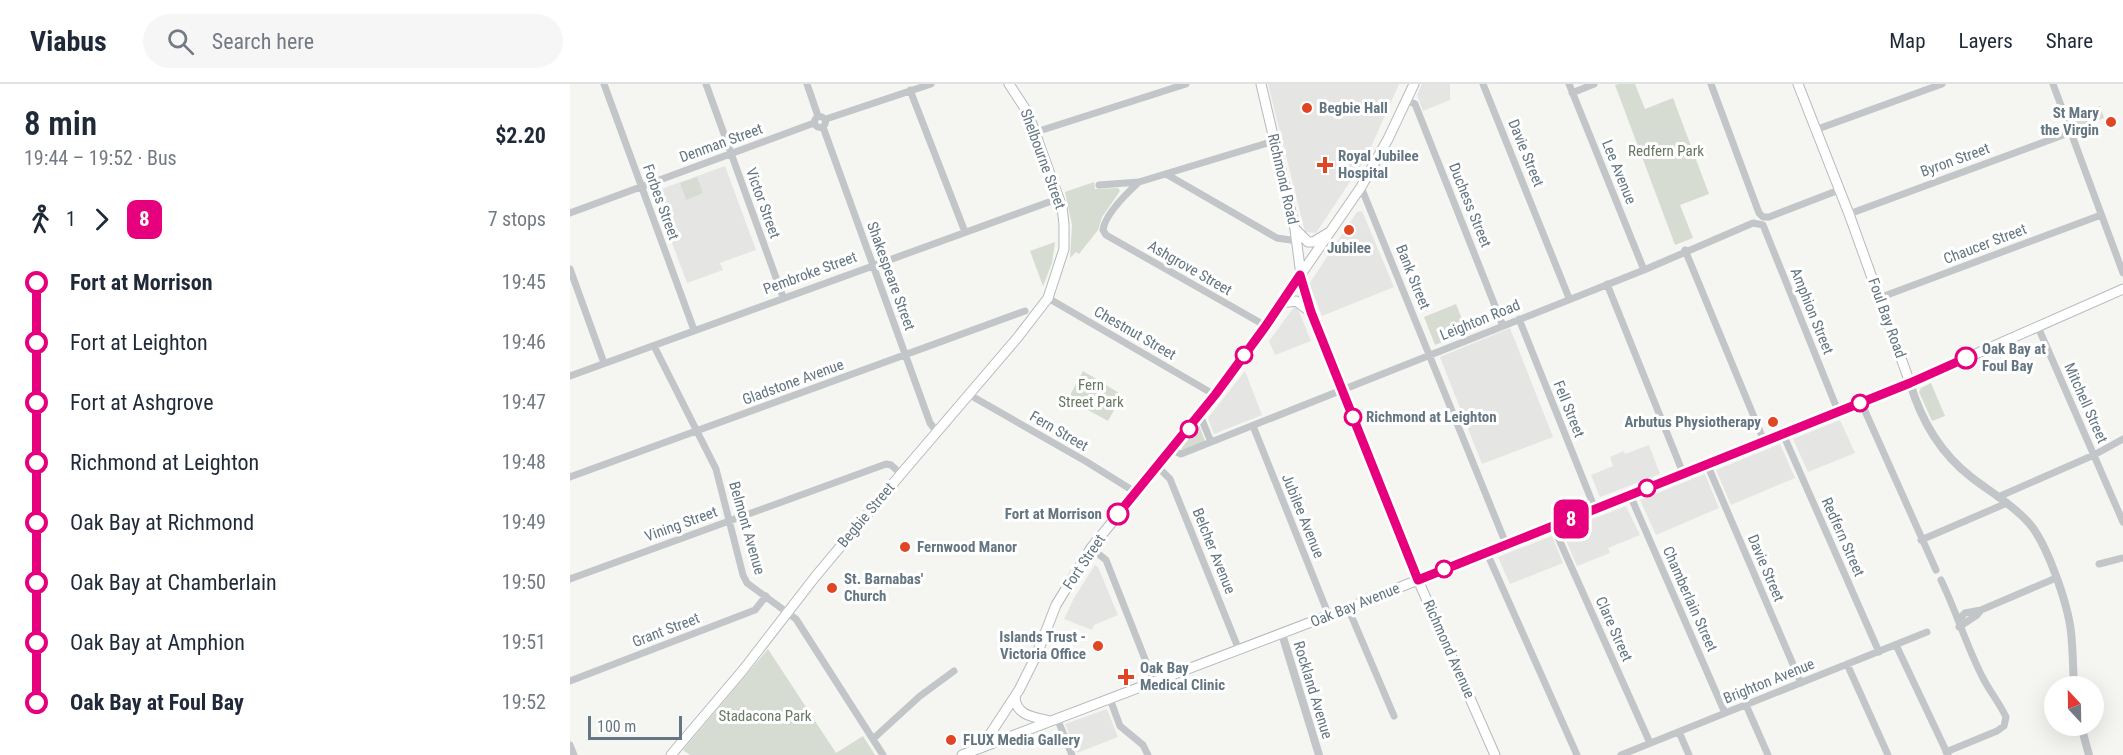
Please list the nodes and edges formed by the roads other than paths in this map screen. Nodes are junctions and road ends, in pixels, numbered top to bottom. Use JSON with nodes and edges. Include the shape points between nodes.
{"nodes":[{"id":1,"x":604,"y":84,"type":"edge"},
{"id":2,"x":706,"y":84,"type":"edge"},
{"id":3,"x":807,"y":84,"type":"edge"},
{"id":4,"x":899,"y":84,"type":"edge"},
{"id":5,"x":932,"y":84,"type":"edge"},
{"id":6,"x":1009,"y":84,"type":"edge"},
{"id":7,"x":1186,"y":84,"type":"edge"},
{"id":8,"x":1261,"y":84,"type":"edge"},
{"id":9,"x":1413,"y":84,"type":"edge"},
{"id":10,"x":1484,"y":84,"type":"edge"},
{"id":11,"x":1569,"y":84,"type":"edge"},
{"id":12,"x":1594,"y":84,"type":"edge"},
{"id":13,"x":1712,"y":84,"type":"edge"},
{"id":14,"x":1798,"y":84,"type":"edge"},
{"id":15,"x":1942,"y":84,"type":"edge"},
{"id":16,"x":2053,"y":84,"type":"edge"},
{"id":17,"x":910,"y":90,"type":"junction"},
{"id":18,"x":902,"y":92,"type":"junction"},
{"id":19,"x":1572,"y":93,"type":"junction"},
{"id":20,"x":1406,"y":100,"type":"junction"},
{"id":21,"x":820,"y":119,"type":"junction"},
{"id":22,"x":1815,"y":130,"type":"junction"},
{"id":23,"x":1036,"y":132,"type":"junction"},
{"id":24,"x":2071,"y":132,"type":"junction"},
{"id":25,"x":1274,"y":141,"type":"junction"},
{"id":26,"x":732,"y":155,"type":"junction"},
{"id":27,"x":1166,"y":174,"type":"junction"},
{"id":28,"x":1139,"y":182,"type":"junction"},
{"id":29,"x":1098,"y":185,"type":"dead end"},
{"id":30,"x":641,"y":187,"type":"junction"},
{"id":31,"x":1361,"y":188,"type":"junction"},
{"id":32,"x":1839,"y":190,"type":"junction"},
{"id":33,"x":1060,"y":198,"type":"junction"},
{"id":34,"x":570,"y":213,"type":"edge"},
{"id":35,"x":1849,"y":214,"type":"junction"},
{"id":36,"x":2101,"y":214,"type":"junction"},
{"id":37,"x":1761,"y":220,"type":"junction"},
{"id":38,"x":1295,"y":229,"type":"junction"},
{"id":39,"x":1332,"y":231,"type":"junction"},
{"id":40,"x":965,"y":232,"type":"junction"},
{"id":41,"x":1297,"y":242,"type":"junction"},
{"id":42,"x":1685,"y":250,"type":"junction"},
{"id":43,"x":873,"y":265,"type":"junction"},
{"id":44,"x":570,"y":269,"type":"edge"},
{"id":45,"x":1644,"y":270,"type":"junction"},
{"id":46,"x":2123,"y":273,"type":"edge"},
{"id":47,"x":1057,"y":274,"type":"joint"},
{"id":48,"x":1300,"y":275,"type":"junction"},
{"id":49,"x":1607,"y":284,"type":"junction"},
{"id":50,"x":2123,"y":289,"type":"edge"},
{"id":51,"x":783,"y":297,"type":"junction"},
{"id":52,"x":1048,"y":298,"type":"junction"},
{"id":53,"x":1569,"y":298,"type":"junction"},
{"id":54,"x":1879,"y":298,"type":"junction"},
{"id":55,"x":1282,"y":303,"type":"junction"},
{"id":56,"x":1025,"y":311,"type":"dead end"},
{"id":57,"x":1311,"y":312,"type":"junction"},
{"id":58,"x":1519,"y":319,"type":"junction"},
{"id":59,"x":1266,"y":326,"type":"junction"},
{"id":60,"x":1503,"y":326,"type":"junction"},
{"id":61,"x":2038,"y":327,"type":"junction"},
{"id":62,"x":694,"y":330,"type":"junction"},
{"id":63,"x":654,"y":346,"type":"junction"},
{"id":64,"x":1430,"y":354,"type":"junction"},
{"id":65,"x":905,"y":355,"type":"junction"},
{"id":66,"x":604,"y":363,"type":"junction"},
{"id":67,"x":570,"y":376,"type":"edge"},
{"id":68,"x":1910,"y":383,"type":"junction"},
{"id":69,"x":1342,"y":390,"type":"junction"},
{"id":70,"x":1208,"y":391,"type":"dead end"},
{"id":71,"x":968,"y":394,"type":"junction"},
{"id":72,"x":1861,"y":402,"type":"junction"},
{"id":73,"x":1838,"y":411,"type":"junction"},
{"id":74,"x":1200,"y":416,"type":"junction"},
{"id":75,"x":1253,"y":426,"type":"junction"},
{"id":76,"x":698,"y":431,"type":"junction"},
{"id":77,"x":937,"y":432,"type":"junction"},
{"id":78,"x":1783,"y":434,"type":"junction"},
{"id":79,"x":2123,"y":439,"type":"edge"},
{"id":80,"x":1764,"y":441,"type":"junction"},
{"id":81,"x":1211,"y":442,"type":"junction"},
{"id":82,"x":1172,"y":450,"type":"junction"},
{"id":83,"x":2094,"y":455,"type":"junction"},
{"id":84,"x":1707,"y":464,"type":"junction"},
{"id":85,"x":1158,"y":467,"type":"junction"},
{"id":86,"x":901,"y":474,"type":"junction"},
{"id":87,"x":1683,"y":474,"type":"junction"},
{"id":88,"x":570,"y":477,"type":"edge"},
{"id":89,"x":1135,"y":492,"type":"junction"},
{"id":90,"x":1630,"y":495,"type":"junction"},
{"id":91,"x":1998,"y":497,"type":"junction"},
{"id":92,"x":2007,"y":503,"type":"junction"},
{"id":93,"x":1595,"y":509,"type":"junction"},
{"id":94,"x":729,"y":521,"type":"junction"},
{"id":95,"x":2123,"y":522,"type":"edge"},
{"id":96,"x":1554,"y":526,"type":"junction"},
{"id":97,"x":1921,"y":540,"type":"junction"},
{"id":98,"x":1506,"y":544,"type":"junction"},
{"id":99,"x":1091,"y":548,"type":"junction"},
{"id":100,"x":1487,"y":553,"type":"junction"},
{"id":101,"x":2123,"y":558,"type":"edge"},
{"id":102,"x":2099,"y":564,"type":"dead end"},
{"id":103,"x":1936,"y":570,"type":"dead end"},
{"id":104,"x":2056,"y":578,"type":"junction"},
{"id":105,"x":570,"y":579,"type":"edge"},
{"id":106,"x":1418,"y":580,"type":"junction"},
{"id":107,"x":1941,"y":580,"type":"dead end"},
{"id":108,"x":766,"y":596,"type":"junction"},
{"id":109,"x":1348,"y":608,"type":"junction"},
{"id":110,"x":788,"y":612,"type":"junction"},
{"id":111,"x":1329,"y":616,"type":"junction"},
{"id":112,"x":1959,"y":627,"type":"junction"},
{"id":113,"x":1927,"y":632,"type":"dead end"},
{"id":114,"x":1281,"y":634,"type":"junction"},
{"id":115,"x":1896,"y":645,"type":"junction"},
{"id":116,"x":1239,"y":650,"type":"junction"},
{"id":117,"x":1879,"y":652,"type":"junction"},
{"id":118,"x":1847,"y":664,"type":"junction"},
{"id":119,"x":954,"y":671,"type":"dead end"},
{"id":120,"x":2073,"y":676,"type":"edge"},
{"id":121,"x":570,"y":681,"type":"edge"},
{"id":122,"x":1154,"y":682,"type":"junction"},
{"id":123,"x":1801,"y":683,"type":"junction"},
{"id":124,"x":1015,"y":697,"type":"junction"},
{"id":125,"x":1110,"y":699,"type":"junction"},
{"id":126,"x":1746,"y":705,"type":"junction"},
{"id":127,"x":1725,"y":713,"type":"junction"},
{"id":128,"x":1394,"y":716,"type":"dead end"},
{"id":129,"x":1053,"y":720,"type":"junction"},
{"id":130,"x":1679,"y":732,"type":"junction"},
{"id":131,"x":2084,"y":736,"type":"edge"},
{"id":132,"x":874,"y":738,"type":"junction"},
{"id":133,"x":1650,"y":743,"type":"junction"},
{"id":134,"x":570,"y":745,"type":"edge"},
{"id":135,"x":979,"y":751,"type":"edge"},
{"id":136,"x":1947,"y":753,"type":"edge"},
{"id":137,"x":574,"y":755,"type":"edge"},
{"id":138,"x":671,"y":755,"type":"edge"},
{"id":139,"x":884,"y":755,"type":"edge"},
{"id":140,"x":962,"y":755,"type":"edge"},
{"id":141,"x":1071,"y":755,"type":"edge"},
{"id":142,"x":1148,"y":755,"type":"edge"},
{"id":143,"x":1319,"y":755,"type":"edge"},
{"id":144,"x":1495,"y":755,"type":"edge"},
{"id":145,"x":1577,"y":755,"type":"edge"},
{"id":146,"x":1621,"y":755,"type":"edge"},
{"id":147,"x":1689,"y":755,"type":"edge"},
{"id":148,"x":1768,"y":755,"type":"edge"},
{"id":149,"x":1888,"y":755,"type":"edge"},
{"id":150,"x":2089,"y":755,"type":"edge"}],
"edges":[{"from":1,"to":30,"type":"street","name":"Forbes Street"},
{"from":2,"to":26,"type":"street","name":"Victor Street"},
{"from":3,"to":21,"type":"street"},
{"from":4,"to":18,"type":"street"},
{"from":5,"to":17,"type":"street","name":"Denman Street"},
{"from":6,"to":23,"type":"main road","name":"Shelbourne Street"},
{"from":7,"to":23,"type":"street"},
{"from":8,"to":25,"type":"main road","name":"Richmond Road"},
{"from":9,"to":20,"type":"main road","name":"Fort Street"},
{"from":10,"to":53,"type":"street","name":"Davie Street"},
{"from":11,"to":19,"type":"street","name":"Lee Avenue"},
{"from":12,"to":19,"type":"street"},
{"from":13,"to":37,"type":"street","name":"Amphion Street"},
{"from":14,"to":22,"type":"main road","name":"Foul Bay Road"},
{"from":15,"to":22,"type":"street"},
{"from":16,"to":24,"type":"street"},
{"from":17,"to":18,"type":"street","name":"Denman Street"},
{"from":17,"to":40,"type":"street"},
{"from":18,"to":21,"type":"street","name":"Denman Street"},
{"from":19,"to":45,"type":"street","name":"Lee Avenue"},
{"from":20,"to":31,"type":"main road","name":"Fort Street"},
{"from":20,"to":60,"type":"street","name":"Duchess Street","via":[[1415,104]]},
{"from":21,"to":26,"type":"street","name":"Denman Street"},
{"from":21,"to":43,"type":"street","name":"Shakespeare Street","via":[[826,124],[823,128]]},
{"from":22,"to":32,"type":"main road","name":"Foul Bay Road"},
{"from":23,"to":33,"type":"main road","name":"Shelbourne Street"},
{"from":24,"to":35,"type":"street","name":"Byron Street"},
{"from":24,"to":36,"type":"street"},
{"from":25,"to":27,"type":"street"},
{"from":25,"to":38,"type":"main road","name":"Richmond Road"},
{"from":26,"to":30,"type":"street","name":"Denman Street"},
{"from":26,"to":51,"type":"street","name":"Victor Street"},
{"from":27,"to":28,"type":"street"},
{"from":27,"to":41,"type":"street","via":[[1277,238]]},
{"from":28,"to":29,"type":"street"},
{"from":28,"to":59,"type":"street","name":"Ashgrove Street","via":[[1104,224],[1106,235]]},
{"from":30,"to":34,"type":"street","name":"Denman Street"},
{"from":30,"to":62,"type":"street","name":"Forbes Street"},
{"from":31,"to":39,"type":"main road","name":"Fort Street"},
{"from":31,"to":64,"type":"street","name":"Bank Street"},
{"from":32,"to":35,"type":"main road","name":"Foul Bay Road"},
{"from":32,"to":37,"type":"street","name":"Leighton Road"},
{"from":33,"to":40,"type":"street","name":"Pembroke Street"},
{"from":33,"to":47,"type":"main road","name":"Shelbourne Street","via":[[1064,249]]},
{"from":35,"to":54,"type":"main road","name":"Foul Bay Road"},
{"from":36,"to":46,"type":"street"},
{"from":36,"to":54,"type":"street","name":"Chaucer Street"},
{"from":37,"to":42,"type":"street","name":"Leighton Road"},
{"from":37,"to":73,"type":"street","name":"Amphion Street"},
{"from":38,"to":39,"type":"main road","via":[[1308,242]]},
{"from":38,"to":41,"type":"main road","name":"Richmond Road"},
{"from":39,"to":48,"type":"main road","name":"Fort Street"},
{"from":40,"to":43,"type":"street","name":"Pembroke Street"},
{"from":41,"to":48,"type":"main road","name":"Richmond Road"},
{"from":42,"to":45,"type":"street","name":"Leighton Road"},
{"from":42,"to":80,"type":"street"},
{"from":43,"to":51,"type":"street","name":"Pembroke Street"},
{"from":43,"to":65,"type":"street","name":"Shakespeare Street"},
{"from":44,"to":66,"type":"street"},
{"from":45,"to":49,"type":"street","name":"Leighton Road"},
{"from":47,"to":52,"type":"main road","name":"Begbie Street"},
{"from":48,"to":55,"type":"main road","name":"Fort Street"},
{"from":48,"to":57,"type":"main road","name":"Richmond Avenue"},
{"from":49,"to":53,"type":"street","name":"Leighton Road"},
{"from":49,"to":87,"type":"street"},
{"from":50,"to":61,"type":"main road","name":"Oak Bay Avenue"},
{"from":51,"to":62,"type":"street","name":"Pembroke Street"},
{"from":52,"to":70,"type":"street","name":"Chestnut Street"},
{"from":52,"to":71,"type":"main road","name":"Begbie Street"},
{"from":53,"to":58,"type":"street","name":"Leighton Road"},
{"from":54,"to":68,"type":"main road","name":"Foul Bay Road"},
{"from":55,"to":57,"type":"main road","via":[[1296,302]]},
{"from":55,"to":59,"type":"main road","name":"Fort Street"},
{"from":56,"to":65,"type":"street","name":"Gladstone Avenue"},
{"from":57,"to":69,"type":"main road","name":"Richmond Avenue"},
{"from":58,"to":60,"type":"street","name":"Leighton Road"},
{"from":58,"to":93,"type":"street","name":"Fell Street"},
{"from":59,"to":74,"type":"main road","name":"Fort Street"},
{"from":60,"to":64,"type":"street","name":"Leighton Road"},
{"from":61,"to":68,"type":"main road","name":"Oak Bay Avenue"},
{"from":61,"to":83,"type":"street","name":"Mitchell Street"},
{"from":62,"to":63,"type":"street","name":"Pembroke Street"},
{"from":63,"to":66,"type":"street","name":"Pembroke Street"},
{"from":63,"to":76,"type":"street","name":"Belmont Avenue"},
{"from":64,"to":69,"type":"street","name":"Leighton Road"},
{"from":64,"to":98,"type":"street","name":"Bank Street"},
{"from":65,"to":76,"type":"street","name":"Gladstone Avenue"},
{"from":65,"to":77,"type":"street","name":"Shakespeare Street","via":[[930,423]]},
{"from":66,"to":67,"type":"street","name":"Pembroke Street"},
{"from":68,"to":72,"type":"main road","name":"Oak Bay Avenue"},
{"from":68,"to":91,"type":"street","name":"Foul Bay Road","via":[[1924,420],[1944,451]]},
{"from":69,"to":75,"type":"street","name":"Leighton Road"},
{"from":69,"to":106,"type":"main road","name":"Richmond Avenue"},
{"from":71,"to":77,"type":"main road","name":"Begbie Street"},
{"from":71,"to":89,"type":"street","name":"Fern Street"},
{"from":72,"to":73,"type":"main road","name":"Oak Bay Avenue"},
{"from":72,"to":97,"type":"street"},
{"from":73,"to":78,"type":"main road","name":"Oak Bay Avenue"},
{"from":74,"to":81,"type":"street"},
{"from":74,"to":82,"type":"main road","name":"Fort Street"},
{"from":75,"to":81,"type":"street","name":"Leighton Road"},
{"from":75,"to":111,"type":"street","name":"Jubilee Avenue"},
{"from":76,"to":88,"type":"street","name":"Gladstone Avenue"},
{"from":76,"to":94,"type":"street","name":"Belmont Avenue","via":[[716,469]]},
{"from":77,"to":86,"type":"main road","name":"Begbie Street"},
{"from":78,"to":80,"type":"main road","name":"Oak Bay Avenue"},
{"from":78,"to":117,"type":"street","name":"Redfern Street"},
{"from":79,"to":83,"type":"street"},
{"from":80,"to":84,"type":"main road","name":"Oak Bay Avenue"},
{"from":81,"to":82,"type":"street","name":"Leighton Road","via":[[1181,454]]},
{"from":82,"to":85,"type":"main road","name":"Fort Street"},
{"from":83,"to":91,"type":"street"},
{"from":83,"to":95,"type":"street","name":"Mitchell Street"},
{"from":84,"to":87,"type":"main road","name":"Oak Bay Avenue"},
{"from":84,"to":123,"type":"street","name":"Davie Street"},
{"from":85,"to":89,"type":"main road","name":"Fort Street"},
{"from":85,"to":116,"type":"street","name":"Belcher Avenue","via":[[1170,479]]},
{"from":86,"to":94,"type":"street","name":"Vining Street","via":[[885,464]]},
{"from":86,"to":110,"type":"main road","name":"Begbie Street"},
{"from":87,"to":90,"type":"main road","name":"Oak Bay Avenue"},
{"from":89,"to":99,"type":"main road","name":"Fort Street"},
{"from":90,"to":93,"type":"main road","name":"Oak Bay Avenue"},
{"from":90,"to":127,"type":"street","name":"Chamberlain Street"},
{"from":91,"to":92,"type":"street","name":"Foul Bay Road"},
{"from":92,"to":97,"type":"street"},
{"from":92,"to":104,"type":"street","name":"Foul Bay Road","via":[[2030,523]]},
{"from":93,"to":96,"type":"main road","name":"Oak Bay Avenue"},
{"from":94,"to":105,"type":"street","name":"Vining Street"},
{"from":94,"to":108,"type":"street","name":"Belmont Avenue","via":[[743,575],[747,583]]},
{"from":96,"to":98,"type":"main road","name":"Oak Bay Avenue"},
{"from":96,"to":133,"type":"street","name":"Clare Street"},
{"from":97,"to":103,"type":"street"},
{"from":98,"to":100,"type":"main road","name":"Oak Bay Avenue"},
{"from":99,"to":122,"type":"street","via":[[1106,560]]},
{"from":99,"to":124,"type":"main road","name":"Fort Street","via":[[1056,605]]},
{"from":100,"to":106,"type":"main road","name":"Oak Bay Avenue"},
{"from":100,"to":145,"type":"street"},
{"from":101,"to":102,"type":"street"},
{"from":104,"to":112,"type":"street","via":[[1981,610]]},
{"from":104,"to":120,"type":"street","name":"Foul Bay Road","via":[[2071,631]]},
{"from":106,"to":109,"type":"main road","name":"Oak Bay Avenue"},
{"from":106,"to":144,"type":"main road","name":"Richmond Avenue"},
{"from":107,"to":112,"type":"street"},
{"from":108,"to":110,"type":"street","name":"Belmont Avenue"},
{"from":108,"to":121,"type":"street","name":"Grant Street","via":[[755,610]]},
{"from":109,"to":111,"type":"main road","name":"Oak Bay Avenue"},
{"from":109,"to":128,"type":"street"},
{"from":110,"to":132,"type":"street","name":"Belmont Avenue"},
{"from":110,"to":138,"type":"main road","name":"Begbie Street"},
{"from":111,"to":114,"type":"main road","name":"Oak Bay Avenue"},
{"from":112,"to":136,"type":"street","via":[[2006,717],[2004,726],[1997,731]]},
{"from":113,"to":115,"type":"street","name":"Brighton Avenue"},
{"from":114,"to":116,"type":"main road","name":"Oak Bay Avenue"},
{"from":114,"to":143,"type":"street","name":"Rockland Avenue"},
{"from":115,"to":117,"type":"street","name":"Brighton Avenue"},
{"from":115,"to":136,"type":"street"},
{"from":116,"to":122,"type":"main road","name":"Oak Bay Avenue"},
{"from":117,"to":118,"type":"street","name":"Brighton Avenue"},
{"from":118,"to":123,"type":"street","name":"Brighton Avenue"},
{"from":118,"to":149,"type":"street"},
{"from":119,"to":132,"type":"street"},
{"from":122,"to":125,"type":"main road","name":"Oak Bay Avenue"},
{"from":123,"to":126,"type":"street","name":"Brighton Avenue"},
{"from":124,"to":129,"type":"main road","via":[[1023,713]]},
{"from":124,"to":135,"type":"main road","name":"Fort Street"},
{"from":125,"to":129,"type":"main road","name":"Oak Bay Avenue"},
{"from":125,"to":142,"type":"street","via":[[1120,726],[1143,745]]},
{"from":126,"to":127,"type":"street","name":"Brighton Avenue"},
{"from":126,"to":148,"type":"street"},
{"from":127,"to":130,"type":"street","name":"Brighton Avenue"},
{"from":129,"to":135,"type":"main road","name":"Oak Bay Avenue"},
{"from":129,"to":141,"type":"street"},
{"from":130,"to":133,"type":"street","name":"Brighton Avenue"},
{"from":130,"to":147,"type":"street"},
{"from":131,"to":150,"type":"street"},
{"from":132,"to":139,"type":"street","name":"Belmont Avenue"},
{"from":133,"to":146,"type":"street","name":"Brighton Avenue"},
{"from":134,"to":137,"type":"street"},
{"from":135,"to":140,"type":"main road","name":"Oak Bay Avenue"}]}
